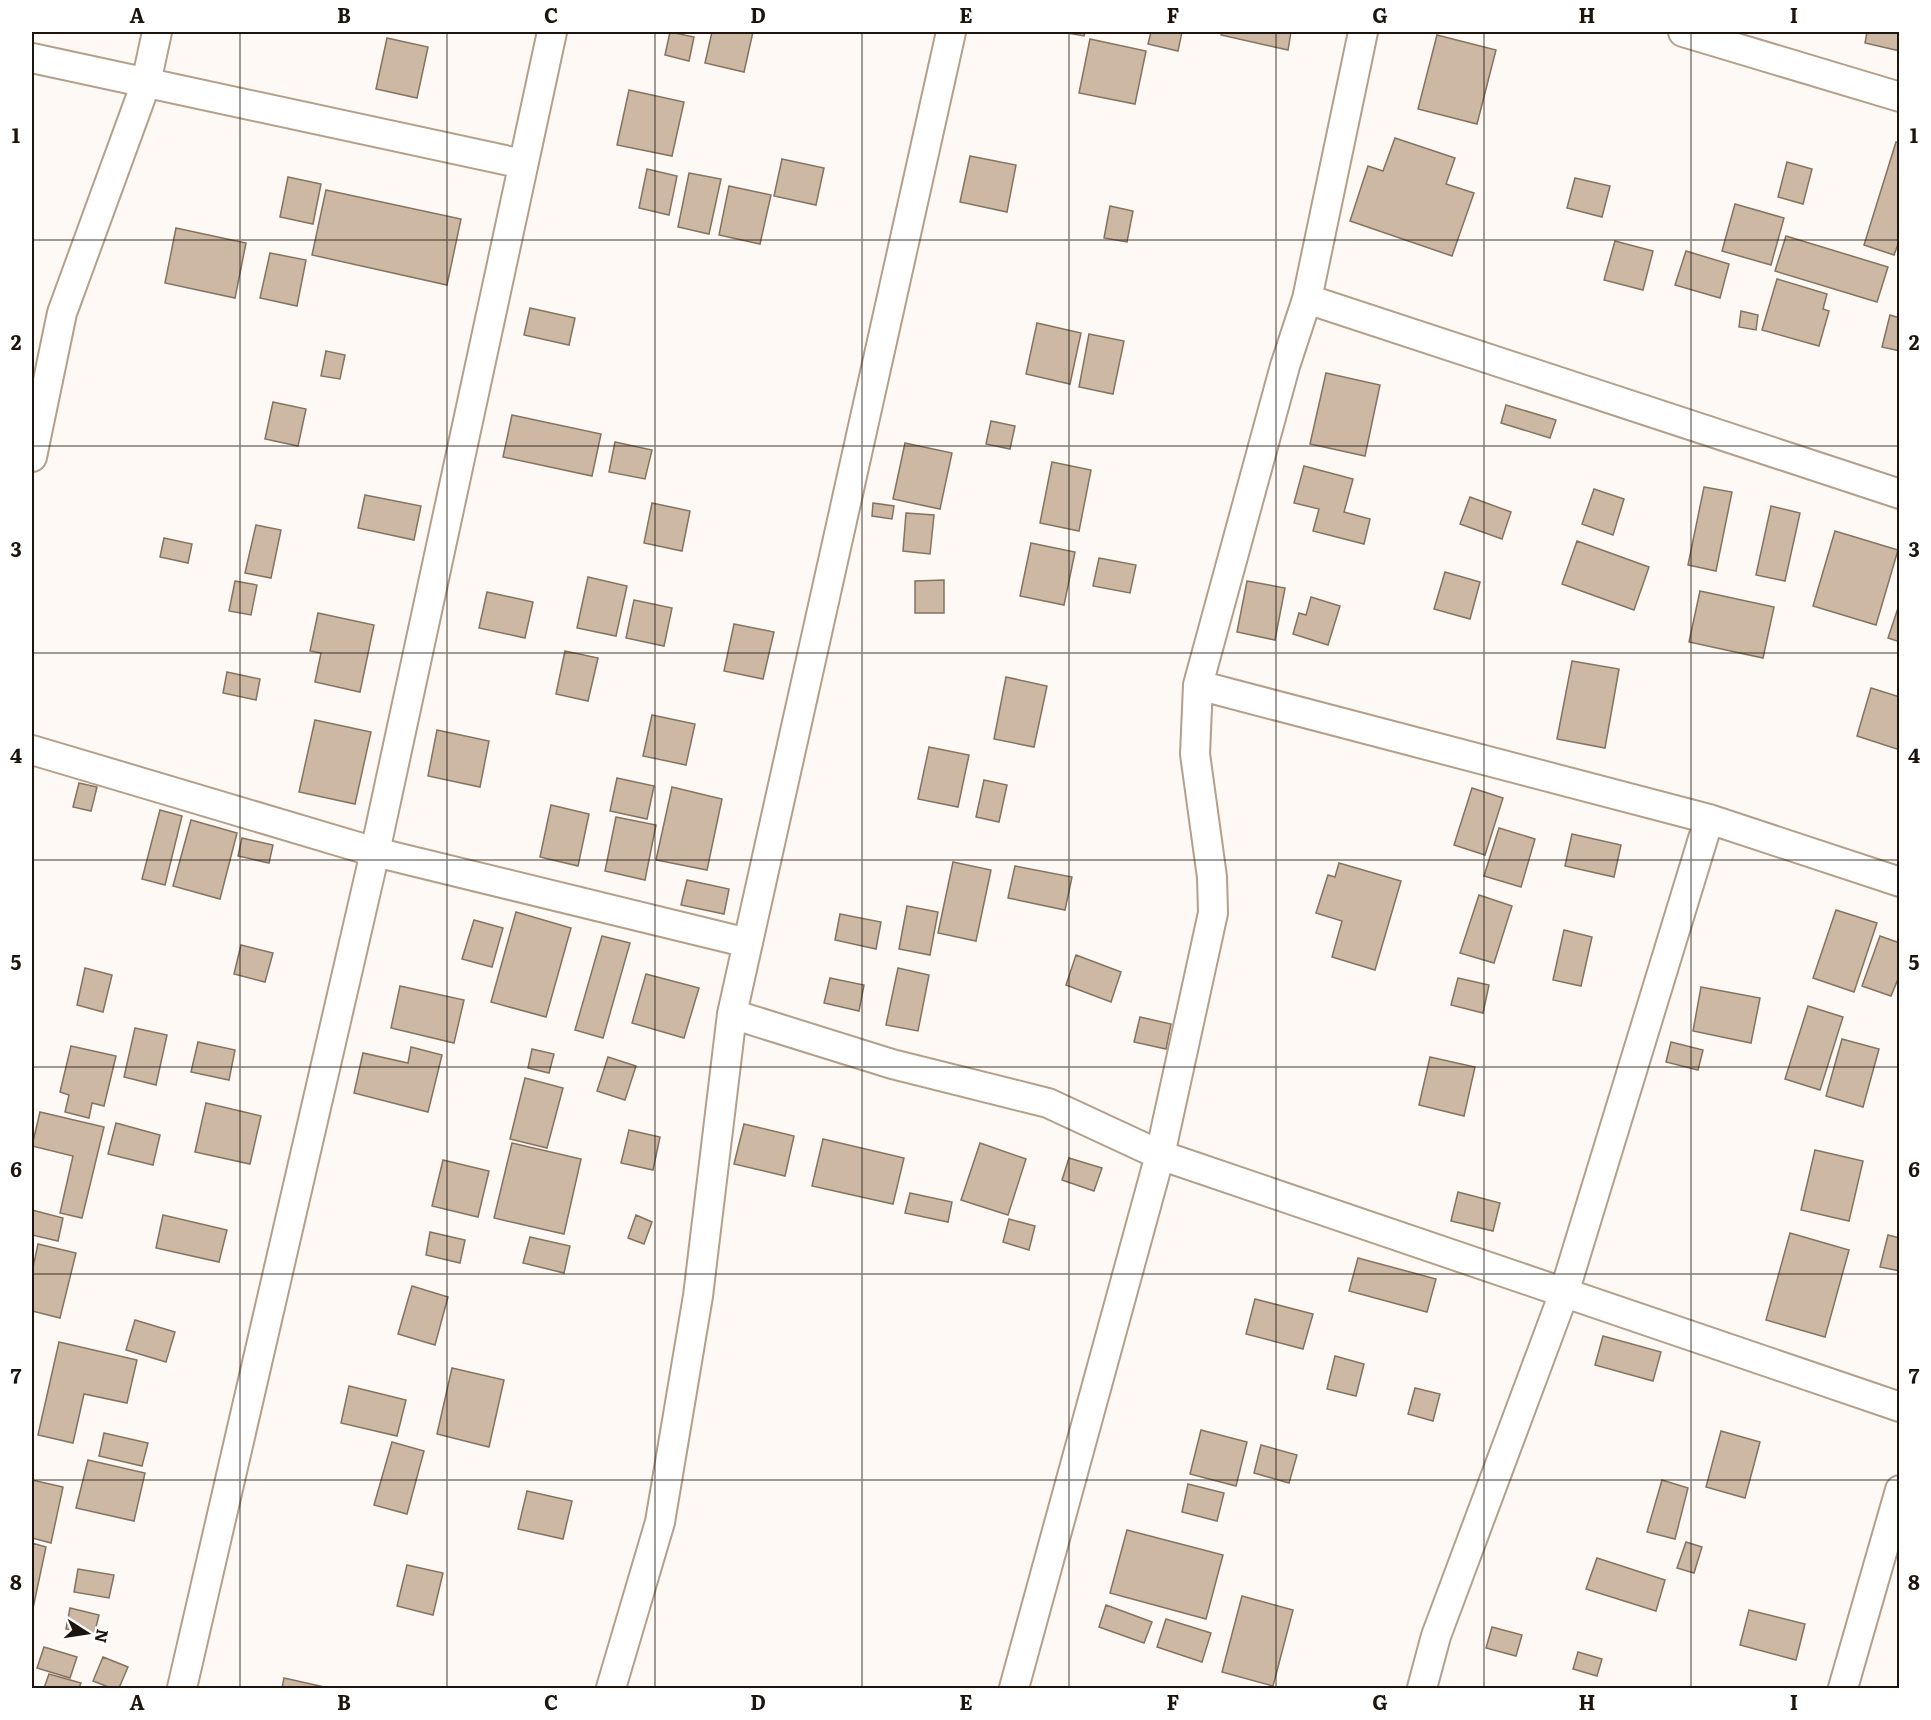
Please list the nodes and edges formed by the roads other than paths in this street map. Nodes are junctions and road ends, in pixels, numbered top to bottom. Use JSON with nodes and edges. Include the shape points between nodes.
{"nodes":[{"id":1,"x":157,"y":32,"type":"edge"},
{"id":2,"x":552,"y":32,"type":"edge"},
{"id":3,"x":951,"y":32,"type":"edge"},
{"id":4,"x":1363,"y":32,"type":"edge"},
{"id":5,"x":1683,"y":32,"type":"edge"},
{"id":6,"x":32,"y":58,"type":"edge"},
{"id":7,"x":146,"y":83,"type":"junction"},
{"id":8,"x":1899,"y":97,"type":"edge"},
{"id":9,"x":523,"y":164,"type":"junction"},
{"id":10,"x":1307,"y":299,"type":"junction"},
{"id":11,"x":32,"y":458,"type":"edge"},
{"id":12,"x":1899,"y":494,"type":"edge"},
{"id":13,"x":1198,"y":685,"type":"junction"},
{"id":14,"x":32,"y":750,"type":"edge"},
{"id":15,"x":1708,"y":819,"type":"junction"},
{"id":16,"x":375,"y":852,"type":"junction"},
{"id":17,"x":1899,"y":882,"type":"edge"},
{"id":18,"x":748,"y":943,"type":"junction"},
{"id":19,"x":732,"y":1014,"type":"junction"},
{"id":20,"x":1160,"y":1155,"type":"junction"},
{"id":21,"x":1564,"y":1293,"type":"junction"},
{"id":22,"x":1899,"y":1407,"type":"edge"},
{"id":23,"x":1899,"y":1490,"type":"edge"},
{"id":24,"x":182,"y":1689,"type":"edge"},
{"id":25,"x":611,"y":1689,"type":"edge"},
{"id":26,"x":1014,"y":1689,"type":"edge"},
{"id":27,"x":1422,"y":1689,"type":"edge"},
{"id":28,"x":1843,"y":1689,"type":"edge"}],
"edges":[{"from":1,"to":7,"type":"street"},
{"from":2,"to":9,"type":"street"},
{"from":3,"to":18,"type":"street"},
{"from":4,"to":10,"type":"street"},
{"from":5,"to":8,"type":"street"},
{"from":6,"to":7,"type":"street"},
{"from":7,"to":9,"type":"street"},
{"from":7,"to":11,"type":"street","via":[[62,313]]},
{"from":9,"to":16,"type":"street"},
{"from":10,"to":12,"type":"street"},
{"from":10,"to":13,"type":"street"},
{"from":13,"to":15,"type":"street"},
{"from":13,"to":20,"type":"street","via":[[1195,754],[1212,877],[1213,913]]},
{"from":14,"to":16,"type":"street"},
{"from":15,"to":17,"type":"street"},
{"from":15,"to":21,"type":"street"},
{"from":16,"to":18,"type":"street"},
{"from":16,"to":24,"type":"street"},
{"from":18,"to":19,"type":"street"},
{"from":19,"to":20,"type":"street","via":[[892,1064],[1048,1103]]},
{"from":19,"to":25,"type":"street","via":[[698,1296],[660,1522]]},
{"from":20,"to":21,"type":"street"},
{"from":20,"to":26,"type":"street"},
{"from":21,"to":22,"type":"street"},
{"from":21,"to":27,"type":"street","via":[[1436,1636]]},
{"from":23,"to":28,"type":"street"}]}
